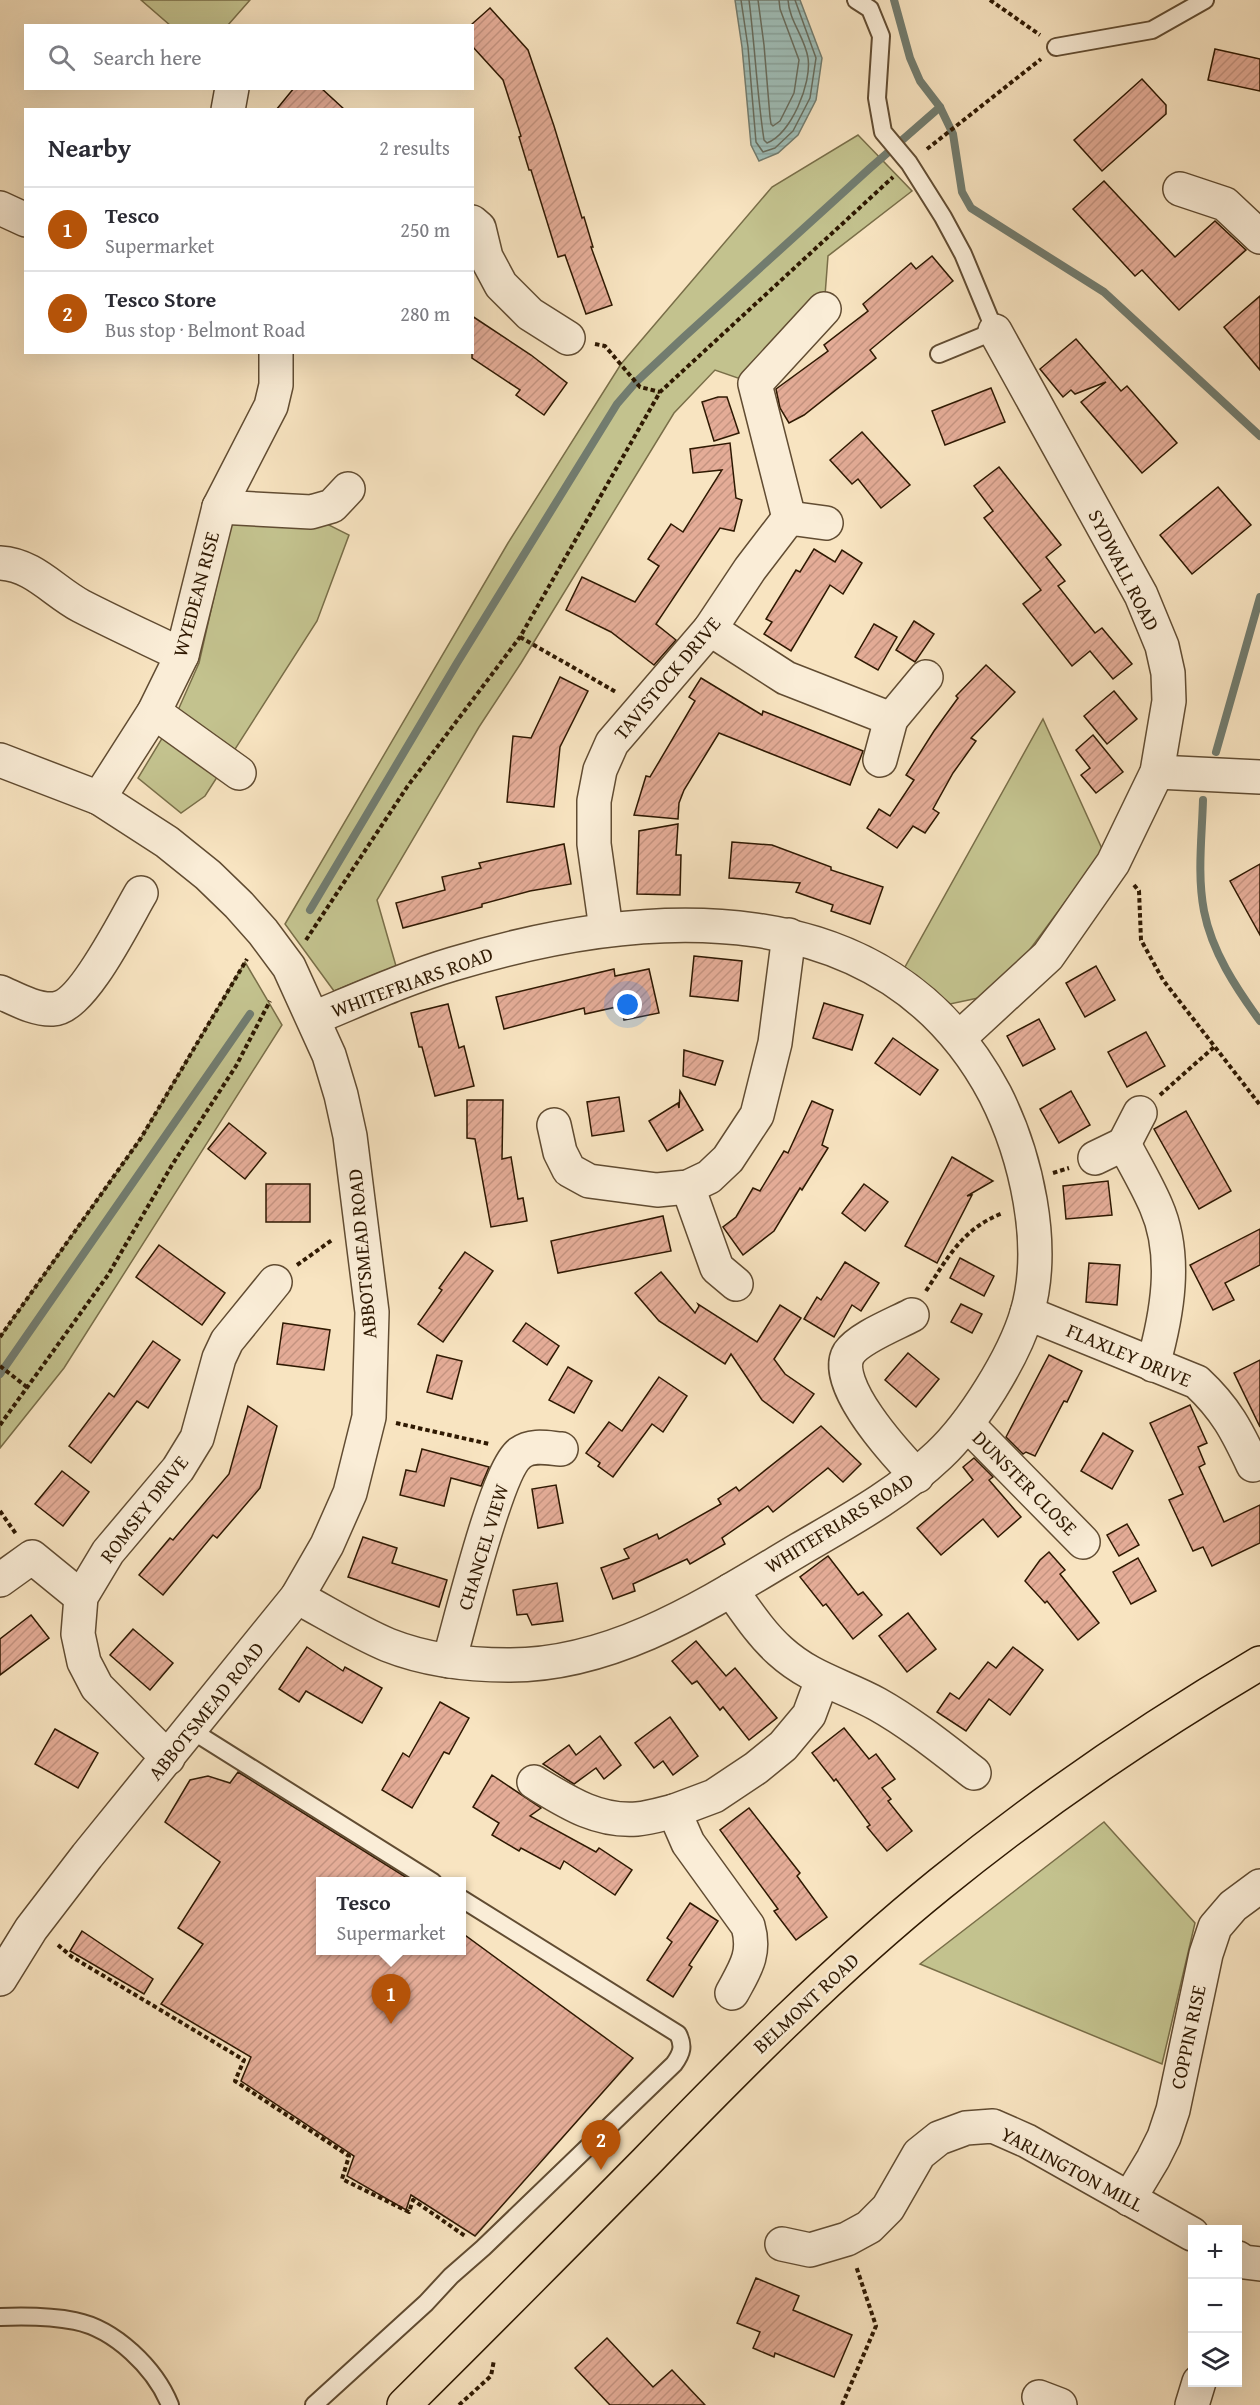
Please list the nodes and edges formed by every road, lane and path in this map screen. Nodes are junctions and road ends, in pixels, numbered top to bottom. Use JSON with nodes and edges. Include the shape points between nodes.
{"nodes":[{"id":1,"x":856,"y":0,"type":"edge"},
{"id":2,"x":990,"y":0,"type":"edge"},
{"id":3,"x":1205,"y":0,"type":"edge"},
{"id":4,"x":1056,"y":47,"type":"junction"},
{"id":5,"x":232,"y":90,"type":"edge"},
{"id":6,"x":228,"y":108,"type":"edge"},
{"id":7,"x":908,"y":161,"type":"junction"},
{"id":8,"x":1180,"y":189,"type":"dead end"},
{"id":9,"x":0,"y":208,"type":"edge"},
{"id":10,"x":24,"y":219,"type":"edge"},
{"id":11,"x":474,"y":224,"type":"edge"},
{"id":12,"x":1260,"y":237,"type":"edge"},
{"id":13,"x":825,"y":309,"type":"dead end"},
{"id":14,"x":995,"y":331,"type":"junction"},
{"id":15,"x":568,"y":338,"type":"joint"},
{"id":16,"x":276,"y":354,"type":"edge"},
{"id":17,"x":939,"y":354,"type":"dead end"},
{"id":18,"x":660,"y":392,"type":"junction"},
{"id":19,"x":348,"y":489,"type":"dead end"},
{"id":20,"x":219,"y":507,"type":"junction"},
{"id":21,"x":789,"y":518,"type":"junction"},
{"id":22,"x":826,"y":523,"type":"dead end"},
{"id":23,"x":0,"y":563,"type":"edge"},
{"id":24,"x":710,"y":629,"type":"junction"},
{"id":25,"x":520,"y":637,"type":"junction"},
{"id":26,"x":182,"y":655,"type":"junction"},
{"id":27,"x":926,"y":677,"type":"dead end"},
{"id":28,"x":643,"y":707,"type":"junction"},
{"id":29,"x":154,"y":712,"type":"junction"},
{"id":30,"x":891,"y":719,"type":"junction"},
{"id":31,"x":0,"y":760,"type":"edge"},
{"id":32,"x":880,"y":760,"type":"dead end"},
{"id":33,"x":1157,"y":772,"type":"junction"},
{"id":34,"x":239,"y":773,"type":"dead end"},
{"id":35,"x":1260,"y":777,"type":"edge"},
{"id":36,"x":99,"y":798,"type":"junction"},
{"id":37,"x":1113,"y":862,"type":"junction"},
{"id":38,"x":141,"y":893,"type":"dead end"},
{"id":39,"x":606,"y":929,"type":"junction"},
{"id":40,"x":263,"y":932,"type":"junction"},
{"id":41,"x":789,"y":935,"type":"junction"},
{"id":42,"x":289,"y":967,"type":"junction"},
{"id":43,"x":0,"y":992,"type":"edge"},
{"id":44,"x":314,"y":1018,"type":"junction"},
{"id":45,"x":959,"y":1038,"type":"junction"},
{"id":46,"x":1214,"y":1047,"type":"junction"},
{"id":47,"x":1260,"y":1105,"type":"edge"},
{"id":48,"x":1140,"y":1113,"type":"joint"},
{"id":49,"x":554,"y":1125,"type":"dead end"},
{"id":50,"x":1124,"y":1144,"type":"junction"},
{"id":51,"x":1095,"y":1158,"type":"joint"},
{"id":52,"x":688,"y":1188,"type":"junction"},
{"id":53,"x":1028,"y":1193,"type":"junction"},
{"id":54,"x":362,"y":1221,"type":"junction"},
{"id":55,"x":275,"y":1282,"type":"joint"},
{"id":56,"x":736,"y":1284,"type":"dead end"},
{"id":57,"x":1027,"y":1313,"type":"junction"},
{"id":58,"x":912,"y":1315,"type":"joint"},
{"id":59,"x":0,"y":1337,"type":"edge"},
{"id":60,"x":1153,"y":1365,"type":"junction"},
{"id":61,"x":0,"y":1366,"type":"edge"},
{"id":62,"x":28,"y":1388,"type":"junction"},
{"id":63,"x":369,"y":1417,"type":"junction"},
{"id":64,"x":967,"y":1424,"type":"junction"},
{"id":65,"x":0,"y":1425,"type":"edge"},
{"id":66,"x":540,"y":1449,"type":"joint"},
{"id":67,"x":1260,"y":1462,"type":"edge"},
{"id":68,"x":917,"y":1476,"type":"junction"},
{"id":69,"x":1083,"y":1542,"type":"dead end"},
{"id":70,"x":0,"y":1580,"type":"edge"},
{"id":71,"x":731,"y":1590,"type":"junction"},
{"id":72,"x":81,"y":1597,"type":"junction"},
{"id":73,"x":297,"y":1597,"type":"junction"},
{"id":74,"x":449,"y":1661,"type":"junction"},
{"id":75,"x":1260,"y":1663,"type":"edge"},
{"id":76,"x":822,"y":1680,"type":"junction"},
{"id":77,"x":191,"y":1730,"type":"junction"},
{"id":78,"x":168,"y":1758,"type":"junction"},
{"id":79,"x":974,"y":1773,"type":"dead end"},
{"id":80,"x":534,"y":1782,"type":"dead end"},
{"id":81,"x":674,"y":1811,"type":"junction"},
{"id":82,"x":427,"y":1877,"type":"edge"},
{"id":83,"x":1260,"y":1886,"type":"edge"},
{"id":84,"x":466,"y":1902,"type":"edge"},
{"id":85,"x":34,"y":1925,"type":"junction"},
{"id":86,"x":0,"y":1979,"type":"edge"},
{"id":87,"x":732,"y":1993,"type":"dead end"},
{"id":88,"x":1128,"y":2199,"type":"junction"},
{"id":89,"x":1188,"y":2232,"type":"edge"},
{"id":90,"x":847,"y":2239,"type":"junction"},
{"id":91,"x":782,"y":2244,"type":"dead end"},
{"id":92,"x":483,"y":2248,"type":"junction"},
{"id":93,"x":0,"y":2317,"type":"edge"},
{"id":94,"x":1197,"y":2387,"type":"edge"},
{"id":95,"x":170,"y":2405,"type":"edge"},
{"id":96,"x":314,"y":2405,"type":"edge"},
{"id":97,"x":404,"y":2405,"type":"edge"},
{"id":98,"x":842,"y":2405,"type":"edge"},
{"id":99,"x":1192,"y":2405,"type":"edge"}],
"edges":[{"from":1,"to":7,"type":"lane","via":[[870,9],[881,36],[877,98],[883,132]]},
{"from":2,"to":4,"type":"path"},
{"from":3,"to":4,"type":"lane","via":[[1152,30]]},
{"from":4,"to":7,"type":"path"},
{"from":5,"to":6,"type":"street"},
{"from":7,"to":14,"type":"lane","via":[[963,254]]},
{"from":7,"to":18,"type":"path"},
{"from":8,"to":12,"type":"street","via":[[1225,204]]},
{"from":9,"to":10,"type":"street"},
{"from":11,"to":15,"type":"street","via":[[501,285],[530,314]]},
{"from":13,"to":21,"type":"street","via":[[755,384]]},
{"from":14,"to":17,"type":"lane"},
{"from":14,"to":33,"type":"street","name":"SYDWALL ROAD","via":[[1141,595],[1162,646],[1169,701]]},
{"from":15,"to":18,"type":"path","via":[[605,346],[640,387]]},
{"from":16,"to":20,"type":"street","name":"WYEDEAN RISE","via":[[271,406]]},
{"from":18,"to":25,"type":"path"},
{"from":19,"to":20,"type":"street","name":"WYEDEAN RISE","via":[[332,506],[311,512]]},
{"from":20,"to":26,"type":"street","name":"WYEDEAN RISE"},
{"from":21,"to":22,"type":"street"},
{"from":21,"to":24,"type":"street","name":"TAVISTOCK DRIVE"},
{"from":23,"to":26,"type":"street","via":[[35,573],[78,605]]},
{"from":24,"to":28,"type":"street","name":"TAVISTOCK DRIVE"},
{"from":24,"to":30,"type":"street","via":[[786,678]]},
{"from":25,"to":28,"type":"path"},
{"from":25,"to":42,"type":"path","via":[[407,787]]},
{"from":26,"to":29,"type":"street","name":"WYEDEAN RISE"},
{"from":27,"to":30,"type":"street"},
{"from":28,"to":39,"type":"street","name":"TAVISTOCK DRIVE","via":[[612,743],[600,770],[594,801],[594,844]]},
{"from":29,"to":34,"type":"street"},
{"from":29,"to":36,"type":"street","name":"WYEDEAN RISE"},
{"from":30,"to":32,"type":"street"},
{"from":31,"to":36,"type":"street","name":"ABBOTSMEAD ROAD"},
{"from":33,"to":35,"type":"street"},
{"from":33,"to":37,"type":"street","name":"SYDWALL ROAD"},
{"from":36,"to":40,"type":"street","name":"ABBOTSMEAD ROAD","via":[[167,842],[208,875]]},
{"from":37,"to":45,"type":"street","name":"SYDWALL ROAD","via":[[1048,956]]},
{"from":37,"to":46,"type":"path","via":[[1139,891],[1141,940],[1163,980]]},
{"from":38,"to":43,"type":"street","via":[[87,985],[72,1000],[55,1010]]},
{"from":39,"to":41,"type":"street","name":"WHITEFRIARS ROAD","via":[[686,924]]},
{"from":39,"to":44,"type":"street","name":"WHITEFRIARS ROAD","via":[[512,947],[448,965]]},
{"from":40,"to":42,"type":"street","name":"ABBOTSMEAD ROAD"},
{"from":40,"to":59,"type":"path","via":[[141,1138]]},
{"from":41,"to":45,"type":"street","name":"WHITEFRIARS ROAD","via":[[882,972],[913,994]]},
{"from":41,"to":52,"type":"street","via":[[775,1043],[756,1115],[728,1159],[709,1177]]},
{"from":42,"to":44,"type":"street","name":"ABBOTSMEAD ROAD"},
{"from":42,"to":62,"type":"path","via":[[236,1066],[108,1275]]},
{"from":44,"to":54,"type":"street","name":"ABBOTSMEAD ROAD","via":[[341,1095]]},
{"from":45,"to":53,"type":"street","name":"WHITEFRIARS ROAD","via":[[1001,1106]]},
{"from":46,"to":47,"type":"path"},
{"from":46,"to":48,"type":"path"},
{"from":48,"to":50,"type":"street"},
{"from":49,"to":52,"type":"street","via":[[568,1170],[589,1180],[657,1190]]},
{"from":50,"to":51,"type":"street"},
{"from":50,"to":60,"type":"street","via":[[1157,1207],[1167,1243],[1164,1327]]},
{"from":51,"to":53,"type":"path"},
{"from":52,"to":56,"type":"street","via":[[717,1268]]},
{"from":53,"to":57,"type":"street","name":"WHITEFRIARS ROAD","via":[[1034,1248]]},
{"from":53,"to":58,"type":"path","via":[[966,1234]]},
{"from":54,"to":55,"type":"path"},
{"from":54,"to":63,"type":"street","name":"ABBOTSMEAD ROAD","via":[[372,1312]]},
{"from":55,"to":72,"type":"street","name":"ROMSEY DRIVE","via":[[227,1341],[197,1438],[178,1469],[108,1552]]},
{"from":57,"to":60,"type":"street","name":"FLAXLEY DRIVE"},
{"from":57,"to":64,"type":"street","name":"WHITEFRIARS ROAD","via":[[1001,1372]]},
{"from":58,"to":68,"type":"street","via":[[864,1341],[850,1351],[844,1363],[849,1385],[889,1446]]},
{"from":60,"to":67,"type":"street","name":"FLAXLEY DRIVE","via":[[1197,1382],[1224,1410],[1253,1465]]},
{"from":61,"to":62,"type":"path"},
{"from":62,"to":65,"type":"path"},
{"from":63,"to":66,"type":"path"},
{"from":63,"to":73,"type":"street","name":"ABBOTSMEAD ROAD","via":[[350,1493],[327,1545]]},
{"from":64,"to":68,"type":"street","name":"WHITEFRIARS ROAD"},
{"from":64,"to":69,"type":"street","name":"DUNSTER CLOSE"},
{"from":66,"to":74,"type":"street","name":"CHANCEL VIEW","via":[[510,1463],[494,1503]]},
{"from":68,"to":71,"type":"street","name":"WHITEFRIARS ROAD","via":[[876,1505]]},
{"from":70,"to":72,"type":"street","via":[[32,1557]]},
{"from":71,"to":74,"type":"street","name":"WHITEFRIARS ROAD","via":[[666,1626],[561,1661],[510,1665]]},
{"from":71,"to":76,"type":"street","via":[[779,1650]]},
{"from":72,"to":78,"type":"street","name":"ROMSEY DRIVE","via":[[78,1634],[84,1662],[97,1687]]},
{"from":73,"to":74,"type":"street","name":"WHITEFRIARS ROAD","via":[[386,1644]]},
{"from":73,"to":77,"type":"street","name":"ABBOTSMEAD ROAD"},
{"from":75,"to":97,"type":"highway","name":"BELMONT ROAD","via":[[1145,1733],[1028,1815],[939,1884],[754,2052]]},
{"from":76,"to":79,"type":"street","via":[[876,1703]]},
{"from":76,"to":81,"type":"street","via":[[809,1715],[783,1746],[714,1796]]},
{"from":77,"to":78,"type":"street","name":"ABBOTSMEAD ROAD"},
{"from":77,"to":82,"type":"lane"},
{"from":78,"to":85,"type":"street","name":"ABBOTSMEAD ROAD"},
{"from":80,"to":81,"type":"street","via":[[580,1809],[604,1817],[637,1819]]},
{"from":81,"to":87,"type":"street","via":[[688,1843],[748,1926],[753,1941],[750,1958]]},
{"from":83,"to":88,"type":"street","name":"COPPIN RISE","via":[[1233,1906],[1215,1927],[1173,2110],[1154,2159]]},
{"from":84,"to":92,"type":"lane","via":[[678,2034],[683,2043],[682,2054],[674,2064]]},
{"from":85,"to":86,"type":"street","name":"ABBOTSMEAD ROAD"},
{"from":85,"to":92,"type":"path","via":[[72,1957],[244,2060],[235,2081],[348,2156],[342,2179],[409,2212],[413,2200]]},
{"from":88,"to":89,"type":"street","name":"YARLINGTON MILL"},
{"from":88,"to":90,"type":"street","name":"YARLINGTON MILL","via":[[993,2126],[966,2128],[939,2138],[919,2154],[888,2208],[869,2227]]},
{"from":90,"to":91,"type":"street","name":"YARLINGTON MILL","via":[[810,2250]]},
{"from":90,"to":98,"type":"path","via":[[876,2326]]},
{"from":92,"to":96,"type":"lane"},
{"from":93,"to":95,"type":"lane","via":[[78,2321],[102,2331],[142,2361],[162,2386]]},
{"from":94,"to":99,"type":"street"}]}
